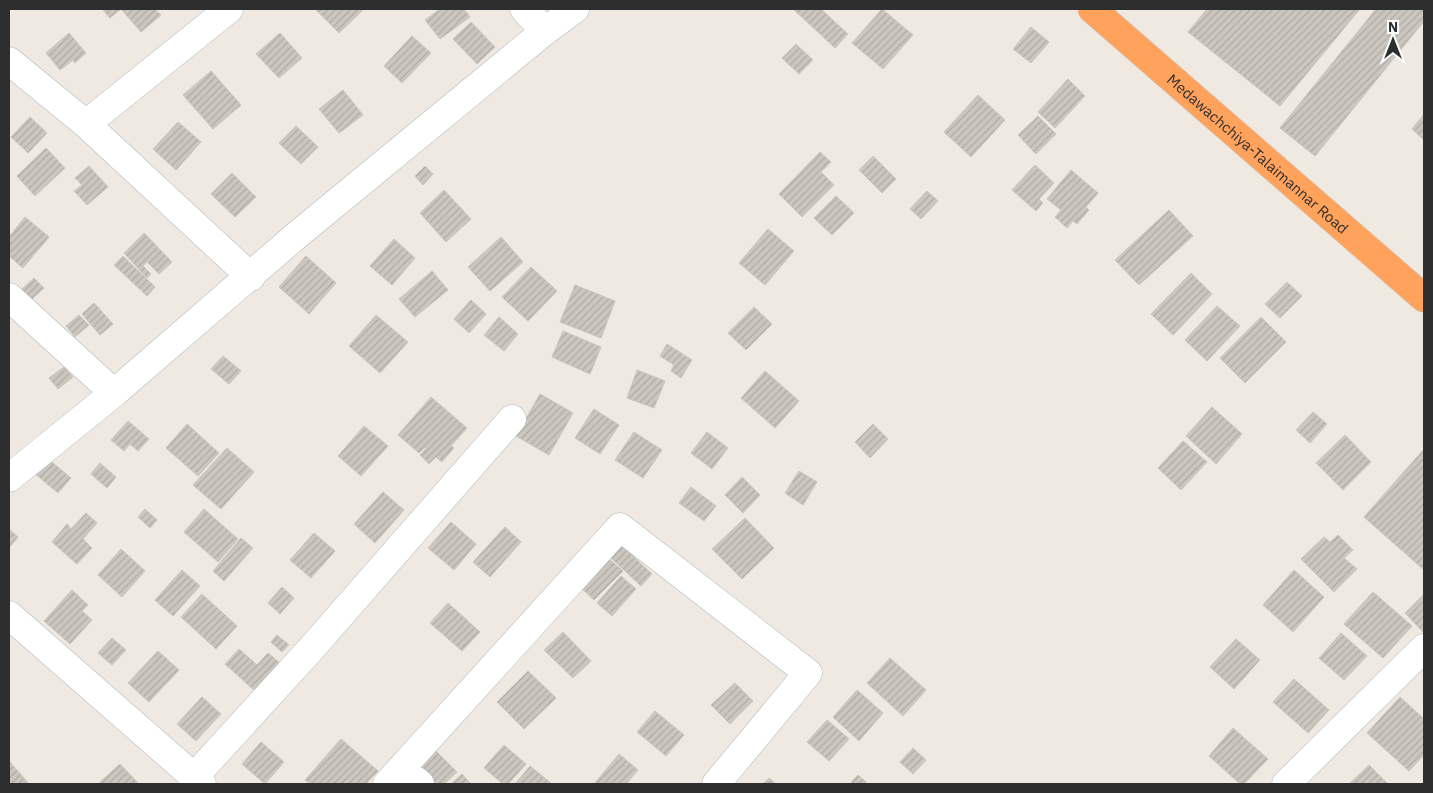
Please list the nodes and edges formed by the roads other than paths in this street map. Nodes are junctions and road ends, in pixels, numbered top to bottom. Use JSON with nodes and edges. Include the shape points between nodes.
{"nodes":[{"id":1,"x":229,"y":9,"type":"edge"},
{"id":2,"x":524,"y":9,"type":"edge"},
{"id":3,"x":575,"y":9,"type":"edge"},
{"id":4,"x":1092,"y":9,"type":"edge"},
{"id":5,"x":545,"y":31,"type":"junction"},
{"id":6,"x":9,"y":61,"type":"edge"},
{"id":7,"x":86,"y":124,"type":"junction"},
{"id":8,"x":251,"y":277,"type":"junction"},
{"id":9,"x":9,"y":297,"type":"edge"},
{"id":10,"x":1424,"y":298,"type":"edge"},
{"id":11,"x":114,"y":393,"type":"junction"},
{"id":12,"x":512,"y":419,"type":"dead end"},
{"id":13,"x":9,"y":478,"type":"edge"},
{"id":14,"x":9,"y":615,"type":"edge"},
{"id":15,"x":1424,"y":648,"type":"edge"},
{"id":16,"x":402,"y":779,"type":"edge"},
{"id":17,"x":198,"y":781,"type":"edge"},
{"id":18,"x":716,"y":784,"type":"edge"},
{"id":19,"x":1286,"y":784,"type":"edge"}],
"edges":[{"from":1,"to":7,"type":"street"},
{"from":2,"to":5,"type":"street"},
{"from":3,"to":5,"type":"street"},
{"from":4,"to":10,"type":"highway","name":"Medawachchiya-Talaimannar Road"},
{"from":5,"to":8,"type":"street","via":[[297,235]]},
{"from":6,"to":7,"type":"street"},
{"from":7,"to":8,"type":"street"},
{"from":8,"to":11,"type":"street"},
{"from":9,"to":11,"type":"street"},
{"from":11,"to":13,"type":"street"},
{"from":12,"to":17,"type":"street"},
{"from":14,"to":17,"type":"street"},
{"from":15,"to":19,"type":"street"},
{"from":16,"to":18,"type":"street","via":[[620,527],[808,673]]}]}
